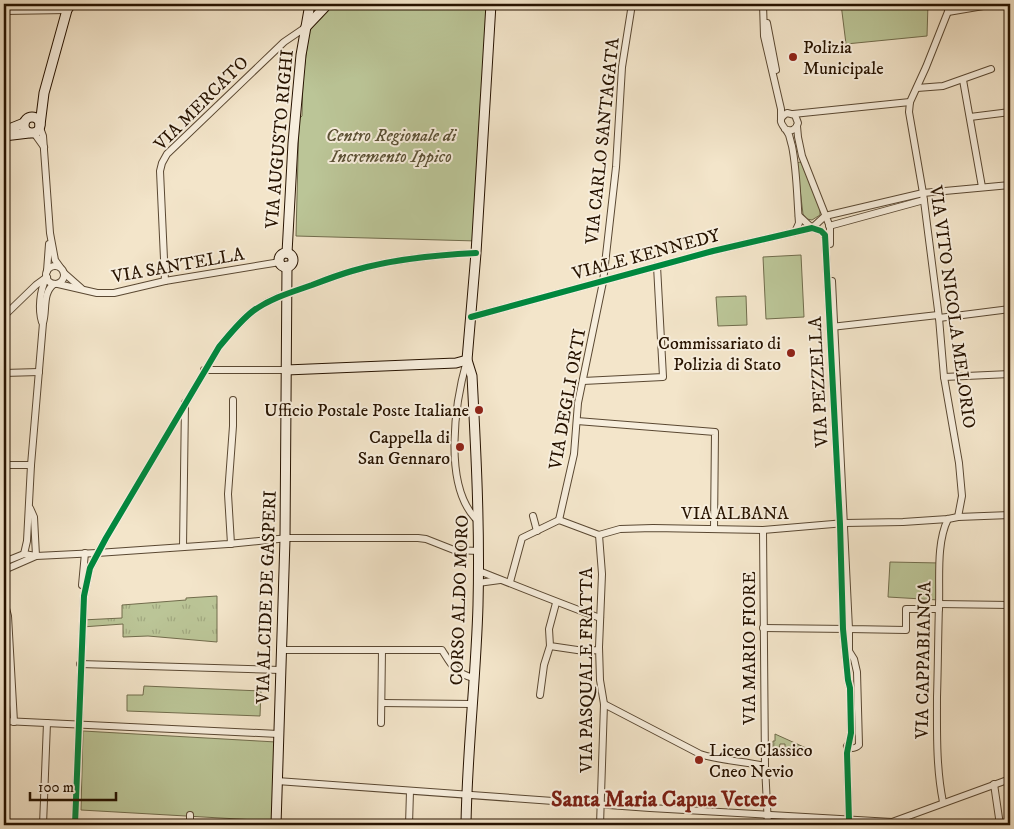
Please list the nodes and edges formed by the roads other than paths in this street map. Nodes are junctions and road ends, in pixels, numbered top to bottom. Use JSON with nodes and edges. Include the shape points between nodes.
{"nodes":[{"id":1,"x":491,"y":4,"type":"edge"},
{"id":2,"x":632,"y":4,"type":"edge"},
{"id":3,"x":764,"y":4,"type":"edge"},
{"id":4,"x":951,"y":4,"type":"edge"},
{"id":5,"x":996,"y":4,"type":"edge"},
{"id":6,"x":310,"y":5,"type":"edge"},
{"id":7,"x":327,"y":5,"type":"edge"},
{"id":8,"x":69,"y":7,"type":"edge"},
{"id":9,"x":4,"y":11,"type":"edge"},
{"id":10,"x":948,"y":12,"type":"junction"},
{"id":11,"x":306,"y":27,"type":"junction"},
{"id":12,"x":991,"y":69,"type":"dead end"},
{"id":13,"x":963,"y":80,"type":"junction"},
{"id":14,"x":917,"y":88,"type":"junction"},
{"id":15,"x":44,"y":93,"type":"junction"},
{"id":16,"x":910,"y":102,"type":"junction"},
{"id":17,"x":891,"y":105,"type":"junction"},
{"id":18,"x":909,"y":112,"type":"junction"},
{"id":19,"x":1010,"y":112,"type":"edge"},
{"id":20,"x":792,"y":113,"type":"junction"},
{"id":21,"x":812,"y":113,"type":"junction"},
{"id":22,"x":970,"y":117,"type":"junction"},
{"id":23,"x":781,"y":119,"type":"junction"},
{"id":24,"x":27,"y":120,"type":"junction"},
{"id":25,"x":798,"y":125,"type":"junction"},
{"id":26,"x":785,"y":129,"type":"junction"},
{"id":27,"x":36,"y":130,"type":"junction"},
{"id":28,"x":4,"y":131,"type":"edge"},
{"id":29,"x":4,"y":136,"type":"edge"},
{"id":30,"x":802,"y":156,"type":"junction"},
{"id":31,"x":794,"y":157,"type":"junction"},
{"id":32,"x":1010,"y":184,"type":"edge"},
{"id":33,"x":982,"y":187,"type":"junction"},
{"id":34,"x":924,"y":197,"type":"junction"},
{"id":35,"x":798,"y":213,"type":"junction"},
{"id":36,"x":825,"y":216,"type":"junction"},
{"id":37,"x":829,"y":226,"type":"junction"},
{"id":38,"x":812,"y":228,"type":"junction"},
{"id":39,"x":796,"y":232,"type":"junction"},
{"id":40,"x":50,"y":233,"type":"junction"},
{"id":41,"x":476,"y":253,"type":"junction"},
{"id":42,"x":284,"y":264,"type":"junction"},
{"id":43,"x":657,"y":266,"type":"junction"},
{"id":44,"x":62,"y":270,"type":"junction"},
{"id":45,"x":47,"y":274,"type":"junction"},
{"id":46,"x":165,"y":281,"type":"junction"},
{"id":47,"x":603,"y":282,"type":"junction"},
{"id":48,"x":56,"y":284,"type":"junction"},
{"id":49,"x":82,"y":289,"type":"junction"},
{"id":50,"x":286,"y":294,"type":"junction"},
{"id":51,"x":1010,"y":309,"type":"edge"},
{"id":52,"x":4,"y":316,"type":"edge"},
{"id":53,"x":938,"y":316,"type":"junction"},
{"id":54,"x":471,"y":317,"type":"junction"},
{"id":55,"x":43,"y":323,"type":"junction"},
{"id":56,"x":832,"y":327,"type":"junction"},
{"id":57,"x":467,"y":360,"type":"junction"},
{"id":58,"x":204,"y":370,"type":"junction"},
{"id":59,"x":286,"y":370,"type":"junction"},
{"id":60,"x":39,"y":372,"type":"junction"},
{"id":61,"x":4,"y":373,"type":"edge"},
{"id":62,"x":1010,"y":374,"type":"edge"},
{"id":63,"x":944,"y":377,"type":"junction"},
{"id":64,"x":583,"y":381,"type":"junction"},
{"id":65,"x":233,"y":400,"type":"dead end"},
{"id":66,"x":186,"y":401,"type":"junction"},
{"id":67,"x":577,"y":421,"type":"junction"},
{"id":68,"x":4,"y":465,"type":"edge"},
{"id":69,"x":31,"y":465,"type":"junction"},
{"id":70,"x":29,"y":504,"type":"junction"},
{"id":71,"x":533,"y":516,"type":"dead end"},
{"id":72,"x":1010,"y":516,"type":"edge"},
{"id":73,"x":958,"y":517,"type":"junction"},
{"id":74,"x":479,"y":518,"type":"junction"},
{"id":75,"x":948,"y":519,"type":"junction"},
{"id":76,"x":559,"y":520,"type":"junction"},
{"id":77,"x":843,"y":523,"type":"junction"},
{"id":78,"x":714,"y":530,"type":"junction"},
{"id":79,"x":763,"y":530,"type":"junction"},
{"id":80,"x":537,"y":531,"type":"junction"},
{"id":81,"x":599,"y":535,"type":"junction"},
{"id":82,"x":284,"y":539,"type":"junction"},
{"id":83,"x":231,"y":544,"type":"junction"},
{"id":84,"x":183,"y":547,"type":"junction"},
{"id":85,"x":479,"y":551,"type":"junction"},
{"id":86,"x":85,"y":553,"type":"junction"},
{"id":87,"x":98,"y":553,"type":"junction"},
{"id":88,"x":24,"y":554,"type":"junction"},
{"id":89,"x":36,"y":556,"type":"junction"},
{"id":90,"x":4,"y":562,"type":"edge"},
{"id":91,"x":4,"y":570,"type":"edge"},
{"id":92,"x":479,"y":571,"type":"junction"},
{"id":93,"x":501,"y":580,"type":"junction"},
{"id":94,"x":510,"y":582,"type":"junction"},
{"id":95,"x":478,"y":583,"type":"junction"},
{"id":96,"x":84,"y":596,"type":"junction"},
{"id":97,"x":4,"y":601,"type":"edge"},
{"id":98,"x":556,"y":602,"type":"junction"},
{"id":99,"x":1010,"y":605,"type":"edge"},
{"id":100,"x":939,"y":606,"type":"junction"},
{"id":101,"x":600,"y":618,"type":"junction"},
{"id":102,"x":763,"y":628,"type":"junction"},
{"id":103,"x":848,"y":629,"type":"junction"},
{"id":104,"x":550,"y":646,"type":"junction"},
{"id":105,"x":281,"y":650,"type":"junction"},
{"id":106,"x":382,"y":650,"type":"junction"},
{"id":107,"x":599,"y":650,"type":"junction"},
{"id":108,"x":80,"y":664,"type":"junction"},
{"id":109,"x":856,"y":664,"type":"junction"},
{"id":110,"x":847,"y":666,"type":"junction"},
{"id":111,"x":281,"y":670,"type":"junction"},
{"id":112,"x":473,"y":678,"type":"junction"},
{"id":113,"x":540,"y":694,"type":"dead end"},
{"id":114,"x":382,"y":703,"type":"junction"},
{"id":115,"x":472,"y":704,"type":"junction"},
{"id":116,"x":604,"y":704,"type":"junction"},
{"id":117,"x":4,"y":721,"type":"edge"},
{"id":118,"x":14,"y":722,"type":"junction"},
{"id":119,"x":381,"y":723,"type":"dead end"},
{"id":120,"x":48,"y":724,"type":"junction"},
{"id":121,"x":78,"y":725,"type":"junction"},
{"id":122,"x":278,"y":734,"type":"junction"},
{"id":123,"x":847,"y":746,"type":"junction"},
{"id":124,"x":765,"y":766,"type":"junction"},
{"id":125,"x":1010,"y":778,"type":"edge"},
{"id":126,"x":277,"y":781,"type":"junction"},
{"id":127,"x":994,"y":784,"type":"junction"},
{"id":128,"x":410,"y":791,"type":"junction"},
{"id":129,"x":466,"y":795,"type":"junction"},
{"id":130,"x":944,"y":802,"type":"junction"},
{"id":131,"x":600,"y":804,"type":"junction"},
{"id":132,"x":190,"y":814,"type":"dead end"},
{"id":133,"x":768,"y":815,"type":"junction"},
{"id":134,"x":846,"y":822,"type":"edge"},
{"id":135,"x":42,"y":824,"type":"edge"},
{"id":136,"x":892,"y":824,"type":"edge"},
{"id":137,"x":74,"y":825,"type":"edge"},
{"id":138,"x":190,"y":825,"type":"edge"},
{"id":139,"x":276,"y":825,"type":"edge"},
{"id":140,"x":409,"y":825,"type":"edge"},
{"id":141,"x":466,"y":825,"type":"edge"},
{"id":142,"x":600,"y":825,"type":"edge"},
{"id":143,"x":768,"y":825,"type":"edge"},
{"id":144,"x":1000,"y":825,"type":"edge"}],
"edges":[{"from":1,"to":41,"type":"main road"},
{"from":2,"to":47,"type":"street","name":"VIA CARLO SANTAGATA","via":[[622,67],[616,167]]},
{"from":3,"to":20,"type":"street","via":[[784,107]]},
{"from":3,"to":23,"type":"street","via":[[764,36]]},
{"from":4,"to":10,"type":"street"},
{"from":5,"to":10,"type":"street"},
{"from":6,"to":7,"type":"main road","via":[[315,10],[322,10]]},
{"from":6,"to":11,"type":"main road","name":"VIA AUGUSTO RIGHI"},
{"from":7,"to":11,"type":"main road","name":"VIA AUGUSTO RIGHI"},
{"from":8,"to":9,"type":"street"},
{"from":8,"to":15,"type":"main road"},
{"from":10,"to":14,"type":"street"},
{"from":11,"to":42,"type":"main road","name":"VIA AUGUSTO RIGHI","via":[[293,143],[287,253],[293,258],[291,264]]},
{"from":11,"to":46,"type":"street","name":"VIA MERCATO","via":[[284,42],[167,154],[162,163]]},
{"from":12,"to":13,"type":"street"},
{"from":13,"to":14,"type":"street"},
{"from":13,"to":22,"type":"street"},
{"from":14,"to":16,"type":"street"},
{"from":15,"to":24,"type":"main road"},
{"from":15,"to":27,"type":"main road"},
{"from":16,"to":17,"type":"street"},
{"from":16,"to":18,"type":"street","name":"VIA VITO NICOLA MELORIO"},
{"from":17,"to":18,"type":"street"},
{"from":17,"to":21,"type":"street"},
{"from":18,"to":34,"type":"street","name":"VIA VITO NICOLA MELORIO"},
{"from":19,"to":22,"type":"street"},
{"from":20,"to":21,"type":"street"},
{"from":20,"to":23,"type":"street"},
{"from":20,"to":25,"type":"street"},
{"from":21,"to":25,"type":"street"},
{"from":22,"to":33,"type":"street"},
{"from":23,"to":26,"type":"street"},
{"from":24,"to":27,"type":"main road","via":[[25,130]]},
{"from":24,"to":27,"type":"main road","via":[[37,118]]},
{"from":24,"to":28,"type":"main road"},
{"from":25,"to":26,"type":"street"},
{"from":25,"to":30,"type":"street"},
{"from":26,"to":31,"type":"street"},
{"from":27,"to":29,"type":"main road"},
{"from":27,"to":40,"type":"street","via":[[44,147]]},
{"from":30,"to":31,"type":"street"},
{"from":30,"to":36,"type":"street"},
{"from":31,"to":35,"type":"street"},
{"from":32,"to":33,"type":"street"},
{"from":33,"to":34,"type":"street"},
{"from":34,"to":36,"type":"street"},
{"from":34,"to":37,"type":"street"},
{"from":34,"to":53,"type":"street","name":"VIA VITO NICOLA MELORIO"},
{"from":35,"to":38,"type":"street"},
{"from":35,"to":39,"type":"street"},
{"from":36,"to":37,"type":"street"},
{"from":36,"to":38,"type":"street"},
{"from":37,"to":56,"type":"street"},
{"from":38,"to":39,"type":"street","name":"VIALE KENNEDY"},
{"from":38,"to":56,"type":"street","name":"VIA PEZZELLA","via":[[821,231],[826,238]]},
{"from":39,"to":43,"type":"street","name":"VIALE KENNEDY"},
{"from":40,"to":44,"type":"street"},
{"from":40,"to":45,"type":"street"},
{"from":41,"to":50,"type":"street","via":[[426,256],[352,271]]},
{"from":41,"to":54,"type":"main road"},
{"from":42,"to":46,"type":"street","name":"VIA SANTELLA"},
{"from":42,"to":50,"type":"main road"},
{"from":43,"to":47,"type":"street","name":"VIALE KENNEDY"},
{"from":43,"to":64,"type":"street","via":[[663,377]]},
{"from":44,"to":45,"type":"street","via":[[51,267]]},
{"from":44,"to":48,"type":"street","via":[[63,280]]},
{"from":44,"to":49,"type":"street"},
{"from":45,"to":48,"type":"street","via":[[49,282]]},
{"from":45,"to":52,"type":"street"},
{"from":45,"to":55,"type":"street","via":[[40,315]]},
{"from":46,"to":49,"type":"street","name":"VIA SANTELLA","via":[[114,293]]},
{"from":47,"to":54,"type":"street","name":"VIALE KENNEDY"},
{"from":47,"to":64,"type":"street","name":"VIA DEGLI ORTI"},
{"from":48,"to":49,"type":"street","name":"VIA SANTELLA"},
{"from":48,"to":55,"type":"street","via":[[48,292]]},
{"from":50,"to":58,"type":"street","via":[[268,301],[242,320]]},
{"from":50,"to":59,"type":"main road"},
{"from":51,"to":53,"type":"street"},
{"from":53,"to":56,"type":"street"},
{"from":53,"to":63,"type":"street","name":"VIA VITO NICOLA MELORIO"},
{"from":54,"to":57,"type":"main road"},
{"from":55,"to":60,"type":"street"},
{"from":56,"to":77,"type":"street","name":"VIA PEZZELLA"},
{"from":57,"to":59,"type":"main road"},
{"from":57,"to":74,"type":"main road","name":"CORSO ALDO MORO","via":[[472,376]]},
{"from":57,"to":74,"type":"street","via":[[455,418],[456,478],[464,503],[475,518]]},
{"from":58,"to":59,"type":"street"},
{"from":58,"to":66,"type":"street"},
{"from":59,"to":82,"type":"main road","name":"VIA ALCIDE DE GASPERI"},
{"from":60,"to":61,"type":"street"},
{"from":60,"to":69,"type":"street"},
{"from":62,"to":63,"type":"street"},
{"from":63,"to":73,"type":"street","name":"VIA VITO NICOLA MELORIO","via":[[959,463],[962,496]]},
{"from":64,"to":67,"type":"street","name":"VIA DEGLI ORTI"},
{"from":65,"to":83,"type":"street","via":[[228,494]]},
{"from":66,"to":84,"type":"street"},
{"from":66,"to":87,"type":"street"},
{"from":67,"to":76,"type":"street","name":"VIA DEGLI ORTI","via":[[574,454]]},
{"from":67,"to":78,"type":"street","via":[[715,432]]},
{"from":68,"to":69,"type":"street"},
{"from":69,"to":70,"type":"street"},
{"from":70,"to":88,"type":"street"},
{"from":70,"to":89,"type":"street","via":[[34,517]]},
{"from":71,"to":80,"type":"street"},
{"from":72,"to":73,"type":"street","name":"VIA ALBANA"},
{"from":73,"to":75,"type":"street","name":"VIA ALBANA"},
{"from":74,"to":85,"type":"main road","name":"CORSO ALDO MORO"},
{"from":75,"to":77,"type":"street","name":"VIA ALBANA"},
{"from":75,"to":100,"type":"street","name":"VIA CAPPABIANCA","via":[[940,562]]},
{"from":76,"to":80,"type":"street"},
{"from":76,"to":81,"type":"street"},
{"from":77,"to":79,"type":"street","name":"VIA ALBANA"},
{"from":77,"to":103,"type":"street","name":"VIA PEZZELLA"},
{"from":78,"to":79,"type":"street","name":"VIA ALBANA"},
{"from":78,"to":81,"type":"street","name":"VIA ALBANA","via":[[620,529]]},
{"from":79,"to":102,"type":"street","name":"VIA MARIO FIORE"},
{"from":80,"to":94,"type":"street","via":[[522,538]]},
{"from":81,"to":101,"type":"street","name":"VIA PASQUALE FRATTA","via":[[602,574]]},
{"from":82,"to":83,"type":"street"},
{"from":82,"to":85,"type":"street","via":[[418,538],[454,550]]},
{"from":82,"to":105,"type":"main road","name":"VIA ALCIDE DE GASPERI"},
{"from":83,"to":84,"type":"street"},
{"from":84,"to":87,"type":"street"},
{"from":85,"to":92,"type":"main road","name":"CORSO ALDO MORO"},
{"from":86,"to":87,"type":"street"},
{"from":86,"to":89,"type":"street"},
{"from":86,"to":96,"type":"street"},
{"from":87,"to":96,"type":"street","via":[[88,575]]},
{"from":88,"to":89,"type":"street"},
{"from":88,"to":90,"type":"street"},
{"from":89,"to":91,"type":"street"},
{"from":92,"to":93,"type":"street"},
{"from":92,"to":95,"type":"main road","name":"CORSO ALDO MORO"},
{"from":93,"to":94,"type":"street"},
{"from":93,"to":95,"type":"street"},
{"from":94,"to":98,"type":"street"},
{"from":95,"to":112,"type":"main road","name":"CORSO ALDO MORO"},
{"from":96,"to":108,"type":"street"},
{"from":97,"to":118,"type":"street","via":[[8,616]]},
{"from":98,"to":101,"type":"street"},
{"from":98,"to":104,"type":"street","via":[[549,629]]},
{"from":99,"to":100,"type":"street"},
{"from":100,"to":103,"type":"street","via":[[906,609],[906,630]]},
{"from":100,"to":130,"type":"street","name":"VIA CAPPABIANCA","via":[[937,753]]},
{"from":101,"to":107,"type":"street","name":"VIA PASQUALE FRATTA"},
{"from":102,"to":103,"type":"street"},
{"from":102,"to":124,"type":"street","name":"VIA MARIO FIORE"},
{"from":103,"to":109,"type":"street","via":[[849,651]]},
{"from":103,"to":110,"type":"street"},
{"from":104,"to":107,"type":"street"},
{"from":104,"to":113,"type":"street"},
{"from":105,"to":106,"type":"street"},
{"from":105,"to":111,"type":"main road","name":"VIA ALCIDE DE GASPERI"},
{"from":106,"to":112,"type":"street","via":[[442,650],[460,674]]},
{"from":106,"to":114,"type":"street"},
{"from":107,"to":116,"type":"street","name":"VIA PASQUALE FRATTA"},
{"from":108,"to":111,"type":"street"},
{"from":108,"to":121,"type":"street"},
{"from":109,"to":110,"type":"street"},
{"from":109,"to":123,"type":"street","via":[[859,745],[855,748]]},
{"from":110,"to":123,"type":"street","via":[[851,705],[851,733]]},
{"from":111,"to":122,"type":"main road","name":"VIA ALCIDE DE GASPERI"},
{"from":112,"to":115,"type":"main road","name":"CORSO ALDO MORO"},
{"from":114,"to":115,"type":"street"},
{"from":114,"to":119,"type":"street"},
{"from":115,"to":129,"type":"main road","name":"CORSO ALDO MORO"},
{"from":116,"to":124,"type":"street","via":[[700,754]]},
{"from":116,"to":131,"type":"street","name":"VIA PASQUALE FRATTA"},
{"from":117,"to":118,"type":"street"},
{"from":118,"to":120,"type":"street"},
{"from":120,"to":121,"type":"street"},
{"from":120,"to":135,"type":"street"},
{"from":121,"to":122,"type":"street"},
{"from":121,"to":137,"type":"street"},
{"from":122,"to":126,"type":"main road","name":"VIA ALCIDE DE GASPERI"},
{"from":123,"to":134,"type":"street"},
{"from":124,"to":133,"type":"street","name":"VIA MARIO FIORE"},
{"from":125,"to":127,"type":"street"},
{"from":126,"to":128,"type":"street"},
{"from":126,"to":139,"type":"main road","name":"VIA ALCIDE DE GASPERI"},
{"from":127,"to":130,"type":"street"},
{"from":127,"to":144,"type":"street"},
{"from":128,"to":129,"type":"street"},
{"from":128,"to":140,"type":"street"},
{"from":129,"to":131,"type":"street"},
{"from":129,"to":141,"type":"main road","name":"CORSO ALDO MORO"},
{"from":130,"to":136,"type":"street"},
{"from":131,"to":133,"type":"street"},
{"from":131,"to":142,"type":"street","name":"VIA PASQUALE FRATTA"},
{"from":132,"to":138,"type":"street"},
{"from":133,"to":134,"type":"street"},
{"from":133,"to":143,"type":"street","name":"VIA MARIO FIORE"},
{"from":134,"to":136,"type":"street"}]}
